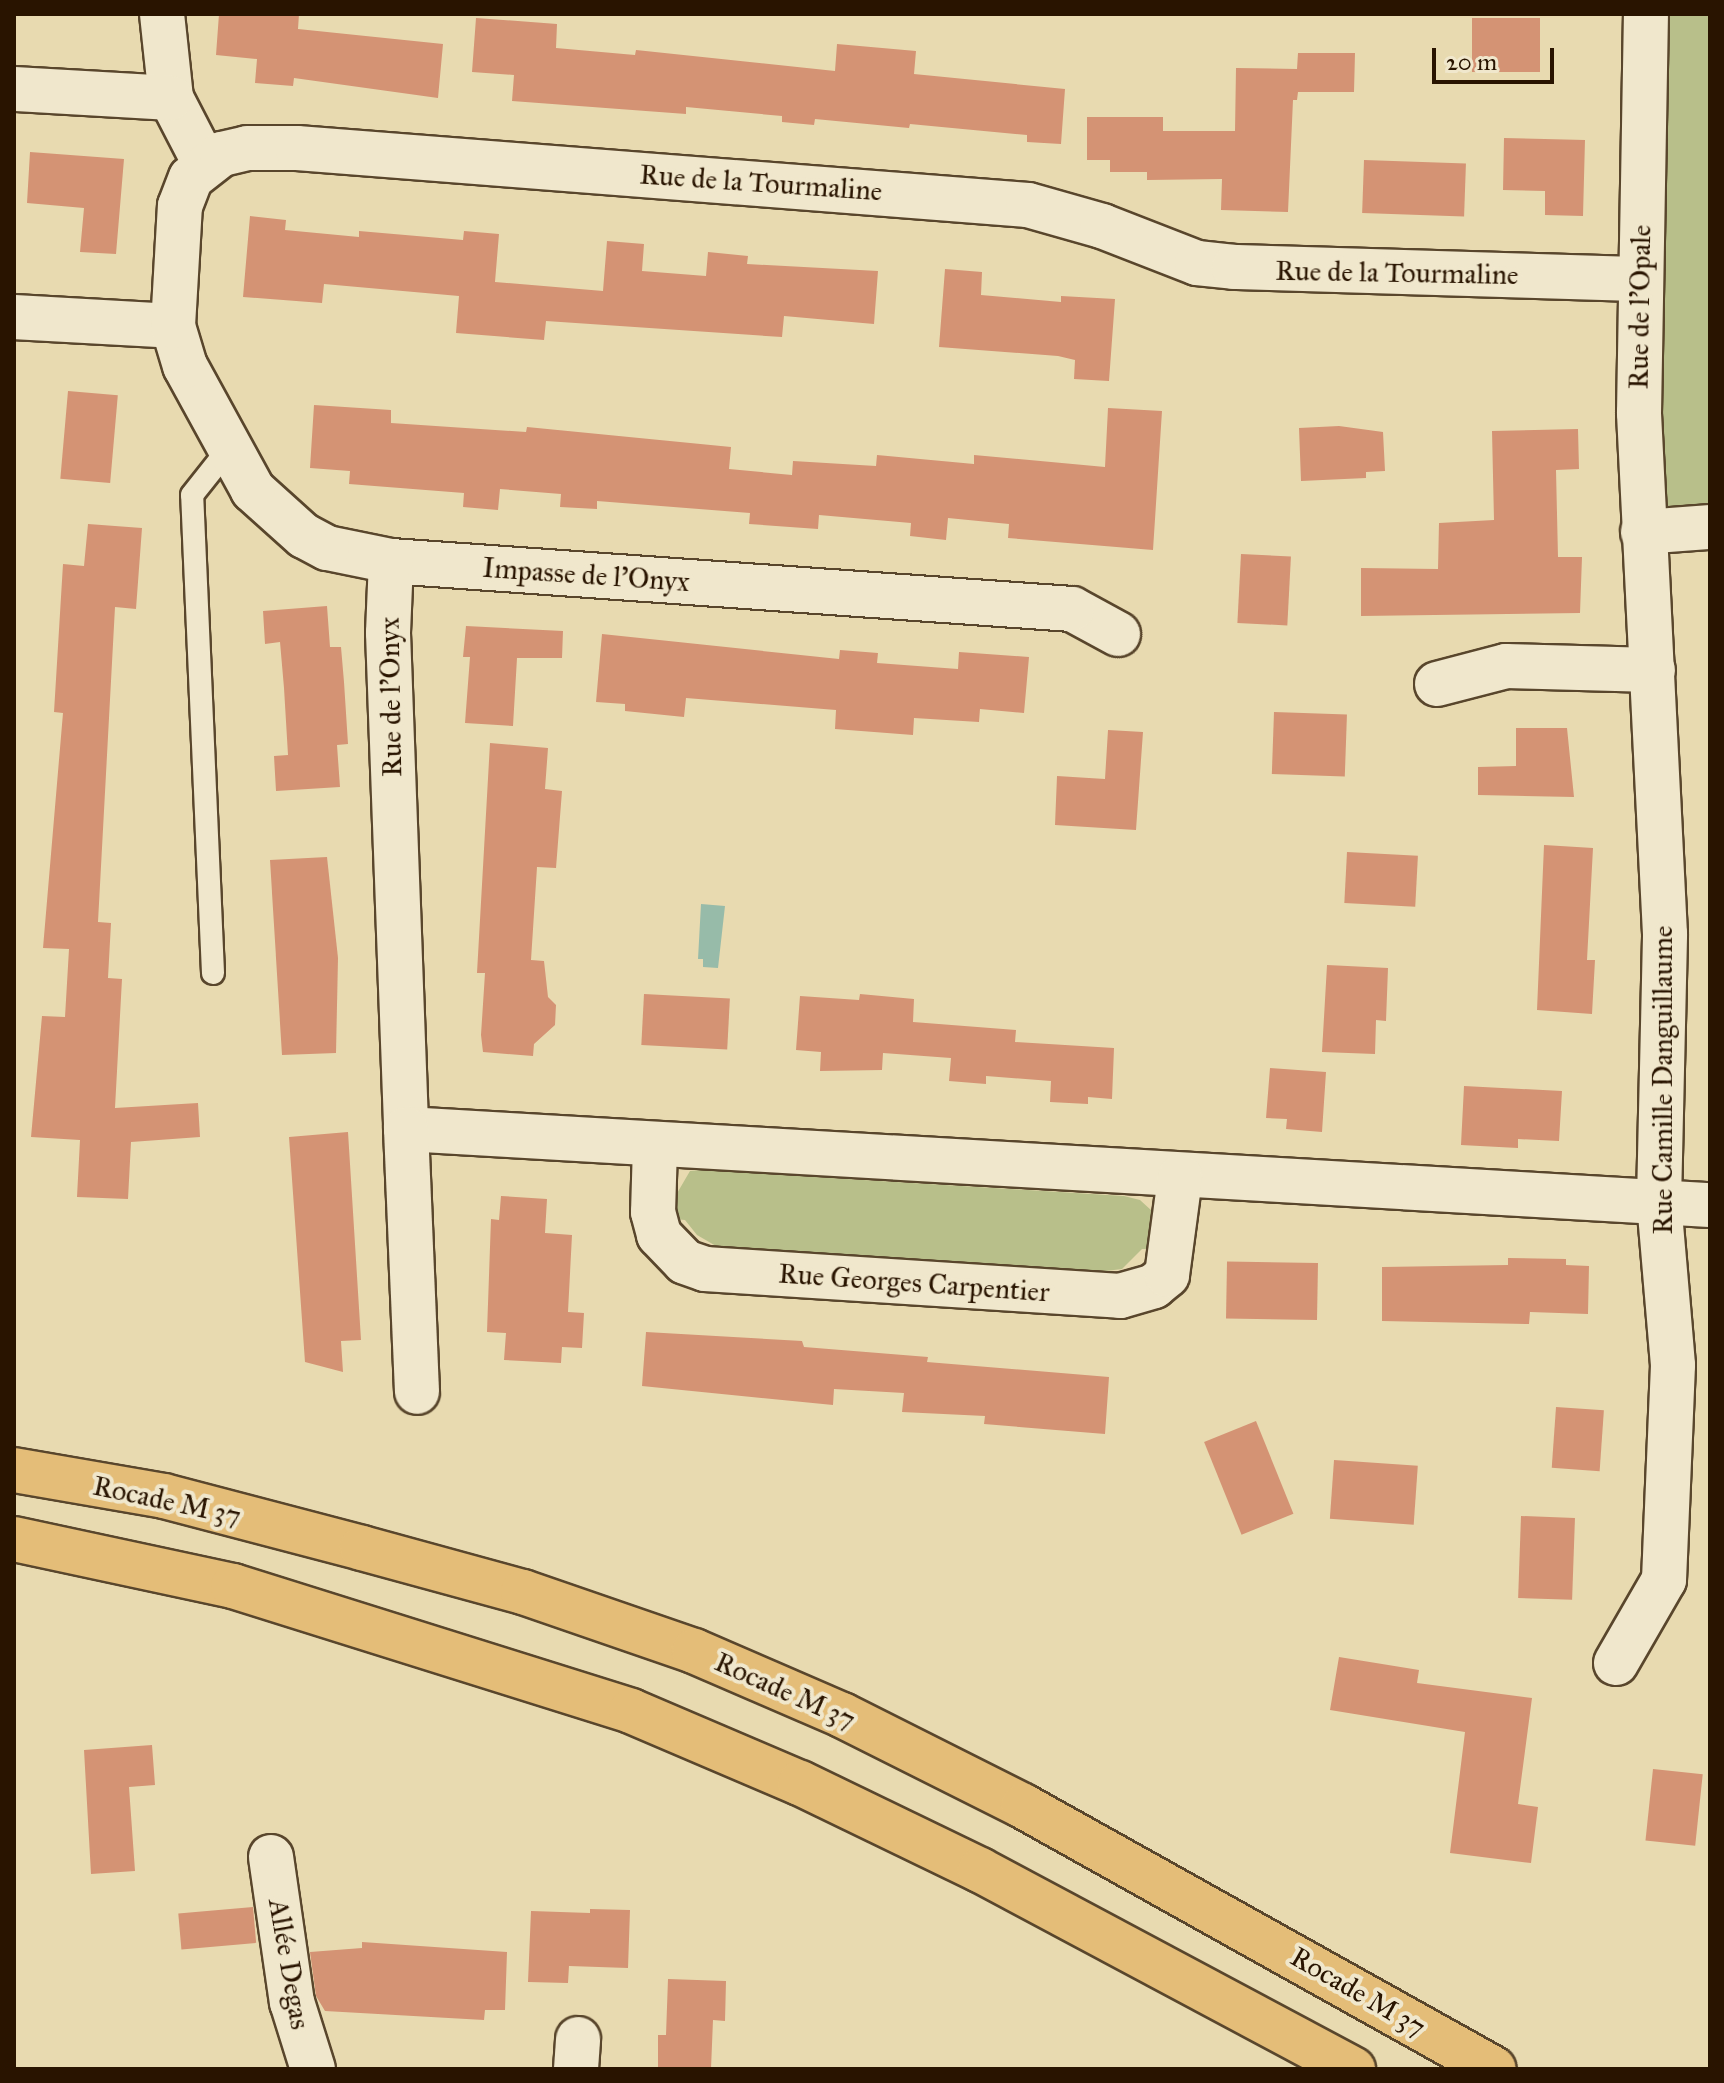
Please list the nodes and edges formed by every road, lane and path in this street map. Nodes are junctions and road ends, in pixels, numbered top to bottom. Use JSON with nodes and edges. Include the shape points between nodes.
{"nodes":[{"id":1,"x":162,"y":14,"type":"edge"},
{"id":2,"x":1646,"y":14,"type":"edge"},
{"id":3,"x":14,"y":89,"type":"edge"},
{"id":4,"x":171,"y":98,"type":"junction"},
{"id":5,"x":205,"y":164,"type":"junction"},
{"id":6,"x":1639,"y":279,"type":"junction"},
{"id":7,"x":14,"y":317,"type":"edge"},
{"id":8,"x":173,"y":326,"type":"junction"},
{"id":9,"x":227,"y":451,"type":"junction"},
{"id":10,"x":1710,"y":527,"type":"edge"},
{"id":11,"x":1643,"y":532,"type":"junction"},
{"id":12,"x":391,"y":561,"type":"junction"},
{"id":13,"x":1118,"y":634,"type":"dead end"},
{"id":14,"x":1653,"y":670,"type":"junction"},
{"id":15,"x":1437,"y":684,"type":"dead end"},
{"id":16,"x":213,"y":973,"type":"dead end"},
{"id":17,"x":406,"y":1129,"type":"junction"},
{"id":18,"x":655,"y":1146,"type":"junction"},
{"id":19,"x":1180,"y":1177,"type":"junction"},
{"id":20,"x":1659,"y":1201,"type":"junction"},
{"id":21,"x":1710,"y":1205,"type":"edge"},
{"id":22,"x":417,"y":1392,"type":"dead end"},
{"id":23,"x":14,"y":1470,"type":"edge"},
{"id":24,"x":14,"y":1539,"type":"edge"},
{"id":25,"x":1616,"y":1663,"type":"dead end"},
{"id":26,"x":271,"y":1857,"type":"dead end"},
{"id":27,"x":313,"y":2069,"type":"edge"},
{"id":28,"x":1353,"y":2069,"type":"edge"},
{"id":29,"x":1494,"y":2069,"type":"edge"}],
"edges":[{"from":1,"to":4,"type":"street"},
{"from":2,"to":6,"type":"street","name":"Rue de l'Opale"},
{"from":3,"to":4,"type":"street"},
{"from":4,"to":5,"type":"street"},
{"from":5,"to":6,"type":"street","name":"Rue de la Tourmaline","via":[[247,148],[297,148],[993,201],[1065,213],[1197,263],[1273,271]]},
{"from":5,"to":8,"type":"street","via":[[191,178],[180,206]]},
{"from":6,"to":11,"type":"street","name":"Rue de l'Opale"},
{"from":7,"to":8,"type":"street"},
{"from":8,"to":9,"type":"street","name":"Impasse de l'Onyx","via":[[185,366]]},
{"from":9,"to":12,"type":"street","name":"Impasse de l'Onyx","via":[[253,490],[304,536],[364,558]]},
{"from":9,"to":16,"type":"lane","via":[[192,495]]},
{"from":10,"to":11,"type":"street"},
{"from":11,"to":14,"type":"street","name":"Rue Camille Danguillaume"},
{"from":12,"to":13,"type":"street","name":"Impasse de l'Onyx","via":[[1072,609]]},
{"from":12,"to":17,"type":"street","name":"Rue de l'Onyx","via":[[388,633]]},
{"from":14,"to":15,"type":"street","via":[[1506,666]]},
{"from":14,"to":20,"type":"street","name":"Rue Camille Danguillaume","via":[[1665,934]]},
{"from":17,"to":18,"type":"street"},
{"from":17,"to":22,"type":"street"},
{"from":18,"to":19,"type":"street"},
{"from":18,"to":19,"type":"street","name":"Rue Georges Carpentier","via":[[653,1212],[659,1235],[685,1262],[705,1269],[1120,1296],[1154,1286],[1167,1275]]},
{"from":19,"to":20,"type":"street"},
{"from":20,"to":21,"type":"street"},
{"from":20,"to":25,"type":"street","name":"Rue Camille Danguillaume","via":[[1673,1365],[1664,1580]]},
{"from":23,"to":29,"type":"highway","name":"Rocade M 37","via":[[164,1496],[362,1548],[523,1592],[694,1651],[842,1715],[1023,1806]]},
{"from":24,"to":28,"type":"highway","via":[[233,1586],[631,1711],[800,1783],[980,1870]]},
{"from":26,"to":27,"type":"street","name":"Allée Degas","via":[[292,2002]]}]}
